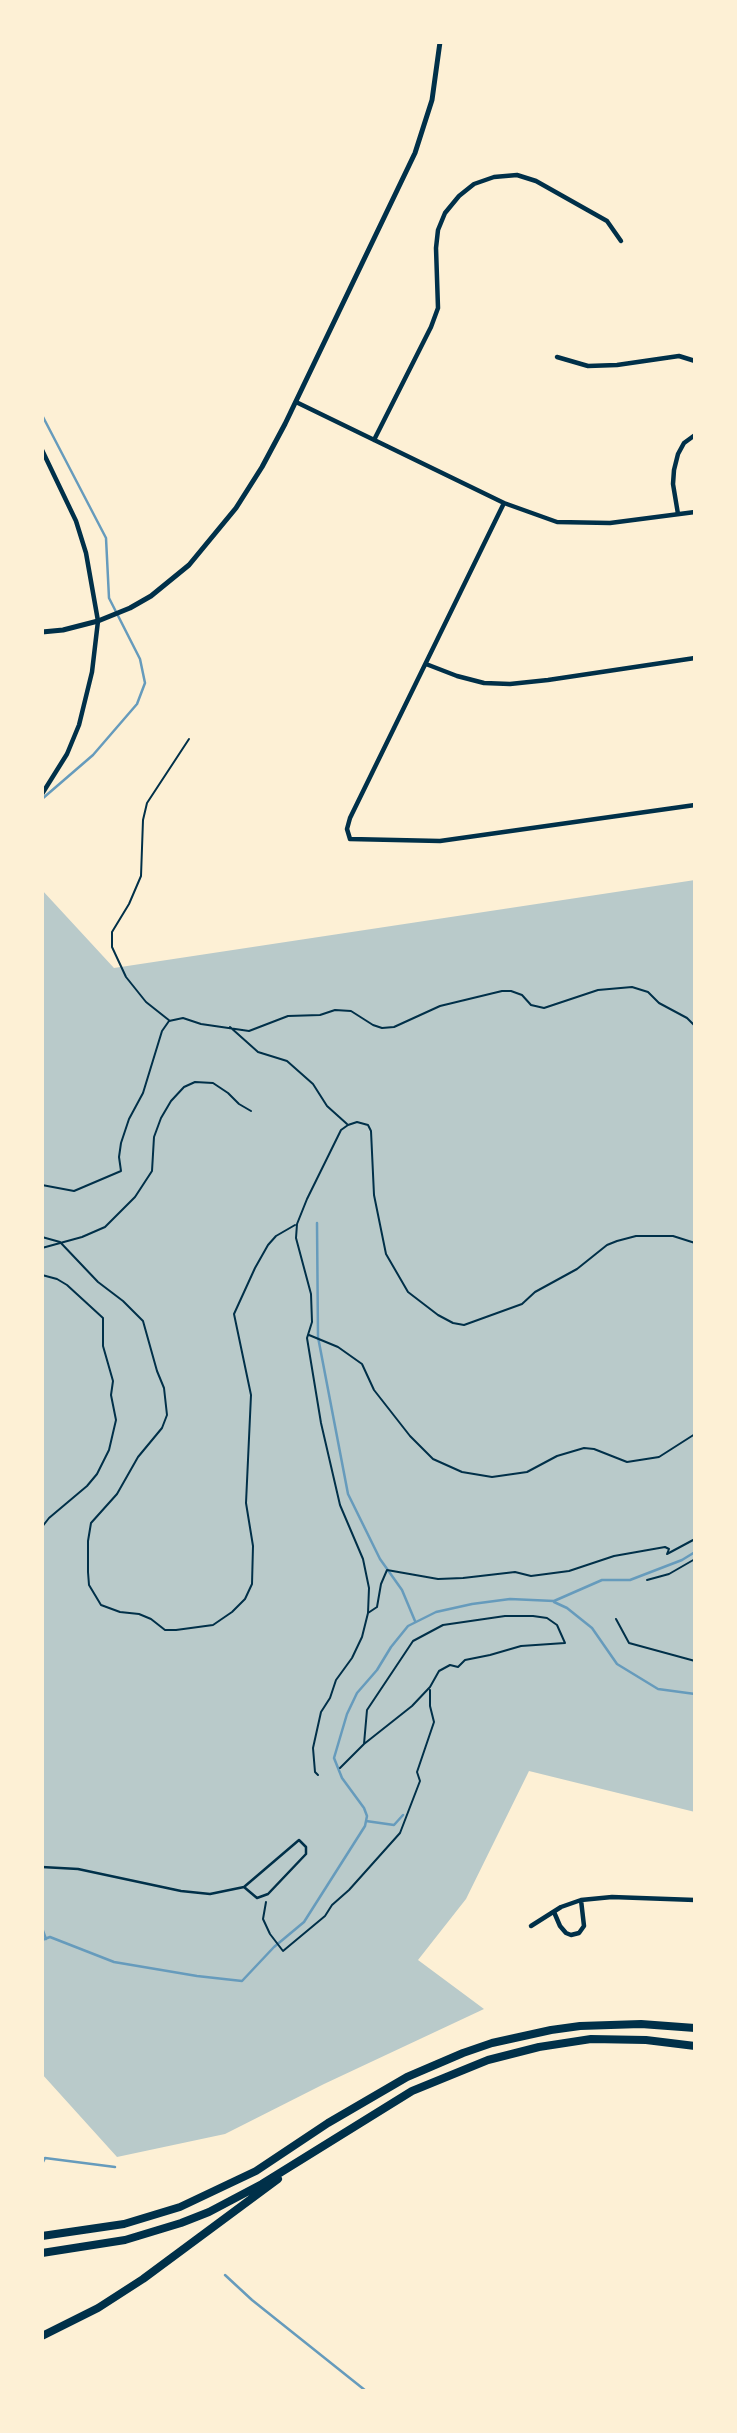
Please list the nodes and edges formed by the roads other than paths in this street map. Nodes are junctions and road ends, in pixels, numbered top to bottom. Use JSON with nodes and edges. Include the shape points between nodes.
{"nodes":[{"id":1,"x":440,"y":42,"type":"edge"},
{"id":2,"x":621,"y":241,"type":"dead end"},
{"id":3,"x":557,"y":357,"type":"dead end"},
{"id":4,"x":695,"y":361,"type":"edge"},
{"id":5,"x":296,"y":402,"type":"junction"},
{"id":6,"x":695,"y":435,"type":"edge"},
{"id":7,"x":374,"y":440,"type":"junction"},
{"id":8,"x":42,"y":450,"type":"edge"},
{"id":9,"x":504,"y":503,"type":"junction"},
{"id":10,"x":695,"y":512,"type":"edge"},
{"id":11,"x":678,"y":514,"type":"junction"},
{"id":12,"x":98,"y":621,"type":"junction"},
{"id":13,"x":42,"y":632,"type":"edge"},
{"id":14,"x":695,"y":658,"type":"edge"},
{"id":15,"x":426,"y":664,"type":"junction"},
{"id":16,"x":42,"y":794,"type":"edge"},
{"id":17,"x":695,"y":805,"type":"edge"},
{"id":18,"x":42,"y":1867,"type":"edge"},
{"id":19,"x":244,"y":1887,"type":"junction"},
{"id":20,"x":581,"y":1900,"type":"junction"},
{"id":21,"x":695,"y":1900,"type":"edge"},
{"id":22,"x":554,"y":1912,"type":"junction"},
{"id":23,"x":531,"y":1926,"type":"dead end"},
{"id":24,"x":695,"y":2028,"type":"edge"},
{"id":25,"x":695,"y":2046,"type":"edge"},
{"id":26,"x":305,"y":2157,"type":"junction"},
{"id":27,"x":42,"y":2236,"type":"edge"},
{"id":28,"x":42,"y":2253,"type":"edge"},
{"id":29,"x":42,"y":2336,"type":"edge"}],
"edges":[{"from":1,"to":5,"type":"street","via":[[432,100],[415,153]]},
{"from":2,"to":7,"type":"street","via":[[607,221],[517,175],[474,184],[458,196],[438,230],[438,308]]},
{"from":3,"to":4,"type":"street","via":[[588,366],[679,356]]},
{"from":5,"to":7,"type":"street"},
{"from":5,"to":12,"type":"street","via":[[250,488],[206,548],[155,593]]},
{"from":6,"to":11,"type":"street","via":[[684,443],[674,470]]},
{"from":7,"to":9,"type":"street"},
{"from":8,"to":12,"type":"street","via":[[76,521]]},
{"from":9,"to":11,"type":"street","via":[[557,522],[610,523]]},
{"from":9,"to":15,"type":"street"},
{"from":10,"to":11,"type":"street"},
{"from":12,"to":13,"type":"street"},
{"from":12,"to":16,"type":"street","via":[[79,725]]},
{"from":14,"to":15,"type":"street","via":[[510,684],[484,683]]},
{"from":15,"to":17,"type":"street","via":[[350,818],[350,839],[440,841]]},
{"from":18,"to":19,"type":"lane","via":[[78,1869],[210,1894]]},
{"from":19,"to":19,"type":"lane","via":[[299,1840],[306,1847],[306,1854],[268,1894],[257,1898]]},
{"from":20,"to":21,"type":"street"},
{"from":20,"to":22,"type":"street"},
{"from":20,"to":22,"type":"street","via":[[584,1926],[579,1933],[566,1933]]},
{"from":22,"to":23,"type":"street"},
{"from":24,"to":27,"type":"highway","via":[[580,2026],[492,2043],[407,2077],[257,2171],[189,2204],[124,2224]]},
{"from":25,"to":26,"type":"highway","via":[[591,2039],[501,2056],[412,2091]]},
{"from":26,"to":28,"type":"highway","via":[[236,2199],[181,2223],[115,2242]]},
{"from":26,"to":29,"type":"highway","via":[[143,2279]]}]}
